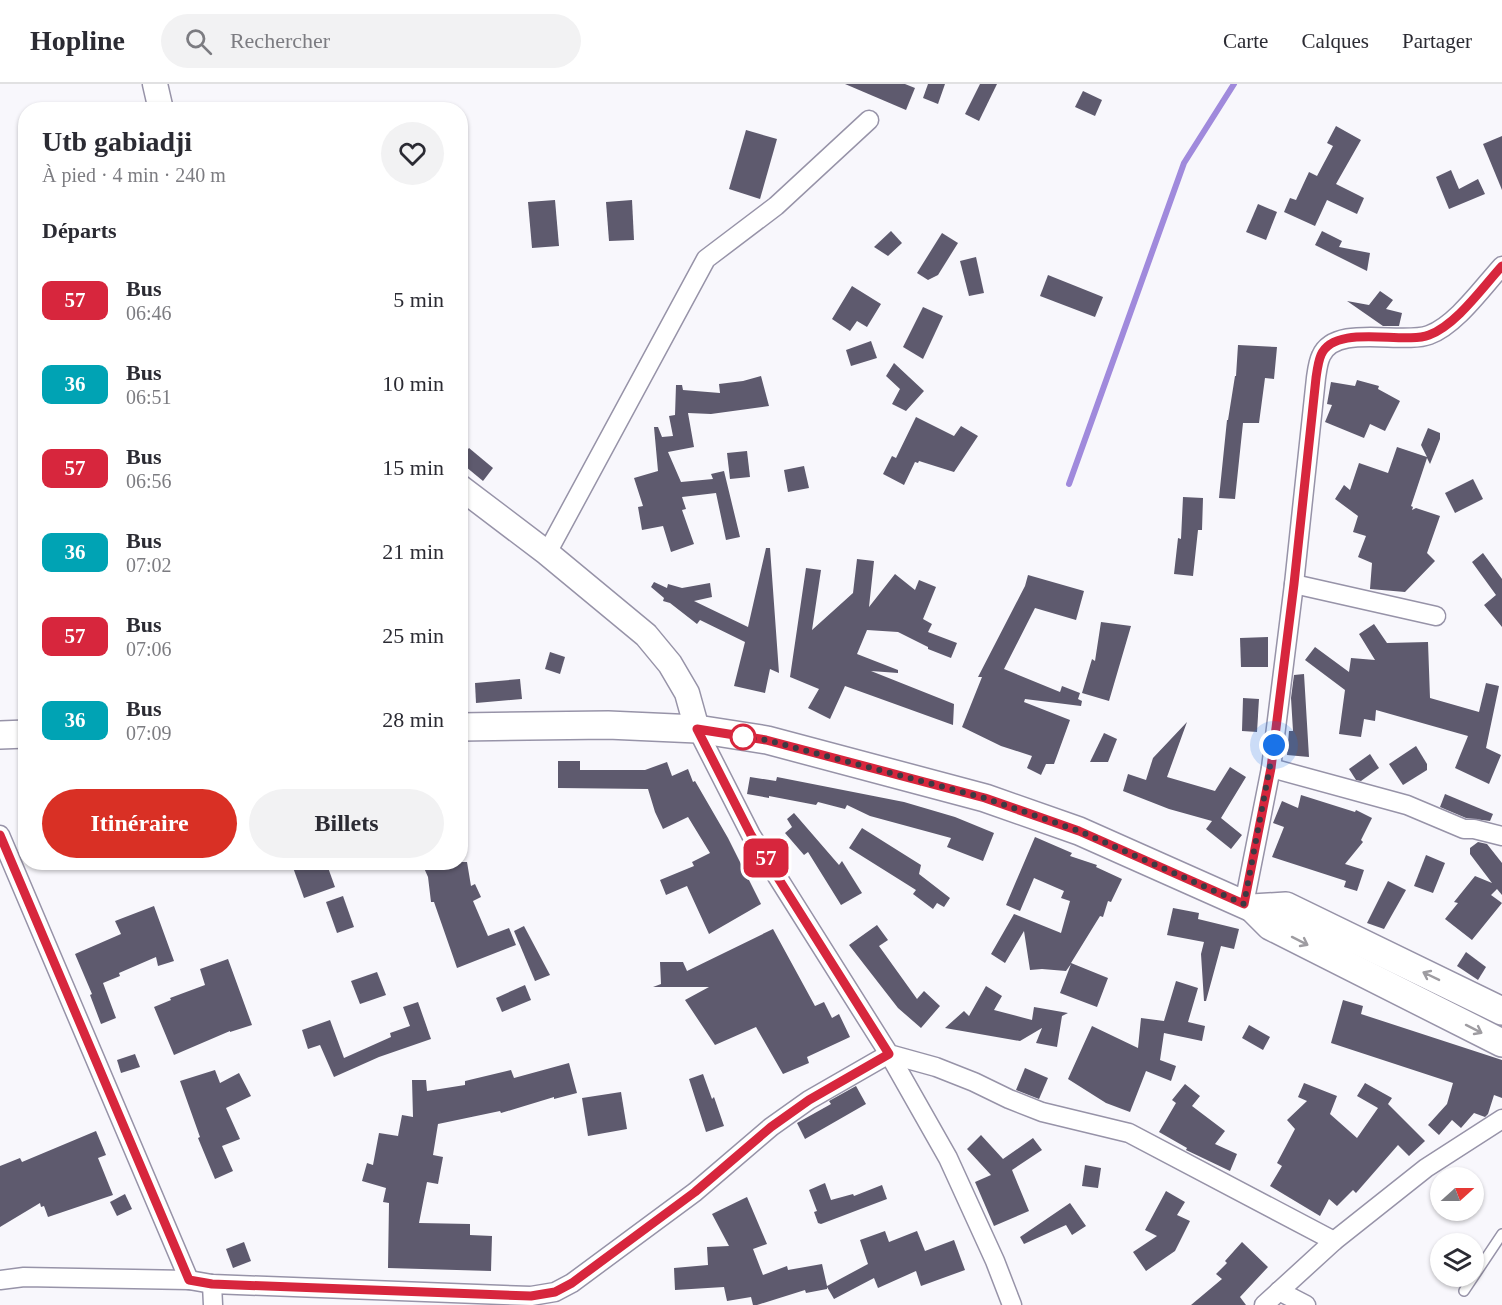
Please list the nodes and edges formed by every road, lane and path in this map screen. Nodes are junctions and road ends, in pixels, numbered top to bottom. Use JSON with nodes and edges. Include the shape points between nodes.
{"nodes":[{"id":1,"x":154,"y":84,"type":"edge"},
{"id":2,"x":159,"y":102,"type":"edge"},
{"id":3,"x":869,"y":120,"type":"dead end"},
{"id":4,"x":1502,"y":266,"type":"edge"},
{"id":5,"x":468,"y":493,"type":"edge"},
{"id":6,"x":547,"y":553,"type":"junction"},
{"id":7,"x":1294,"y":584,"type":"junction"},
{"id":8,"x":1436,"y":616,"type":"dead end"},
{"id":9,"x":468,"y":727,"type":"edge"},
{"id":10,"x":697,"y":729,"type":"junction"},
{"id":11,"x":18,"y":734,"type":"edge"},
{"id":12,"x":0,"y":735,"type":"edge"},
{"id":13,"x":1271,"y":768,"type":"junction"},
{"id":14,"x":0,"y":835,"type":"edge"},
{"id":15,"x":1502,"y":836,"type":"edge"},
{"id":16,"x":1248,"y":906,"type":"junction"},
{"id":17,"x":1502,"y":1011,"type":"edge"},
{"id":18,"x":1502,"y":1043,"type":"edge"},
{"id":19,"x":889,"y":1054,"type":"junction"},
{"id":20,"x":1502,"y":1119,"type":"edge"},
{"id":21,"x":1502,"y":1234,"type":"edge"},
{"id":22,"x":1334,"y":1240,"type":"junction"},
{"id":23,"x":0,"y":1280,"type":"edge"},
{"id":24,"x":189,"y":1280,"type":"junction"},
{"id":25,"x":212,"y":1284,"type":"junction"},
{"id":26,"x":1279,"y":1291,"type":"junction"},
{"id":27,"x":1464,"y":1291,"type":"dead end"},
{"id":28,"x":213,"y":1305,"type":"edge"},
{"id":29,"x":1012,"y":1305,"type":"edge"},
{"id":30,"x":1264,"y":1305,"type":"edge"},
{"id":31,"x":1306,"y":1305,"type":"edge"}],
"edges":[{"from":1,"to":2,"type":"street"},
{"from":3,"to":6,"type":"street","via":[[776,206],[706,258]]},
{"from":4,"to":7,"type":"street","via":[[1446,325],[1431,334],[1416,339],[1352,337],[1326,347],[1320,356]]},
{"from":5,"to":6,"type":"street"},
{"from":6,"to":10,"type":"street","via":[[646,635],[687,693]]},
{"from":7,"to":8,"type":"street"},
{"from":7,"to":13,"type":"street"},
{"from":9,"to":10,"type":"main road","via":[[608,724]]},
{"from":10,"to":16,"type":"main road","via":[[766,740],[985,798],[1079,831]]},
{"from":10,"to":19,"type":"street","via":[[751,835]]},
{"from":11,"to":12,"type":"main road"},
{"from":13,"to":15,"type":"street","via":[[1407,805],[1464,829]]},
{"from":13,"to":16,"type":"street"},
{"from":14,"to":24,"type":"street"},
{"from":17,"to":16,"type":"main road","one_way":true,"via":[[1286,906]]},
{"from":16,"to":18,"type":"main road","one_way":true,"via":[[1270,926]]},
{"from":19,"to":22,"type":"street","via":[[936,1067],[1042,1112],[1130,1133]]},
{"from":19,"to":25,"type":"street","via":[[809,1100],[695,1192],[555,1292],[531,1296]]},
{"from":19,"to":29,"type":"street","via":[[948,1158]]},
{"from":20,"to":22,"type":"street","via":[[1426,1168]]},
{"from":21,"to":27,"type":"lane"},
{"from":22,"to":26,"type":"street"},
{"from":23,"to":24,"type":"street"},
{"from":24,"to":25,"type":"street"},
{"from":25,"to":28,"type":"street"},
{"from":26,"to":30,"type":"street"},
{"from":26,"to":31,"type":"street"}]}
